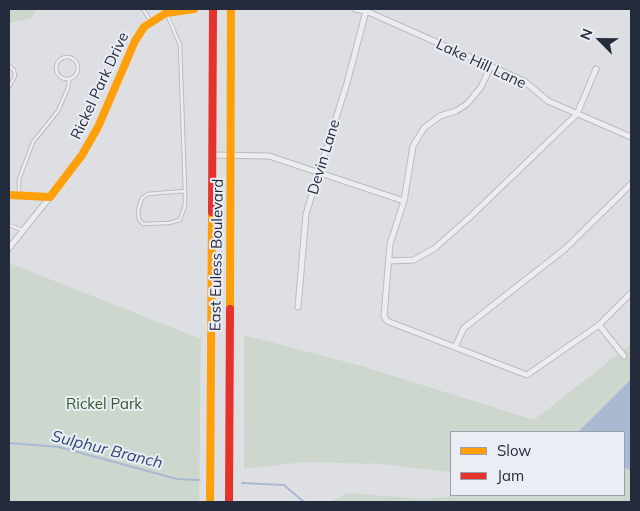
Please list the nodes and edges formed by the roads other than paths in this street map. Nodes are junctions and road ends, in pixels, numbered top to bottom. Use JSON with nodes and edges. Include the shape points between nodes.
{"nodes":[{"id":1,"x":144,"y":9,"type":"edge"},
{"id":2,"x":194,"y":9,"type":"edge"},
{"id":3,"x":214,"y":9,"type":"edge"},
{"id":4,"x":231,"y":9,"type":"edge"},
{"id":5,"x":355,"y":9,"type":"edge"},
{"id":6,"x":366,"y":11,"type":"junction"},
{"id":7,"x":166,"y":13,"type":"junction"},
{"id":8,"x":151,"y":21,"type":"junction"},
{"id":9,"x":9,"y":66,"type":"edge"},
{"id":10,"x":491,"y":66,"type":"junction"},
{"id":11,"x":596,"y":69,"type":"dead end"},
{"id":12,"x":69,"y":80,"type":"junction"},
{"id":13,"x":9,"y":87,"type":"edge"},
{"id":14,"x":577,"y":114,"type":"junction"},
{"id":15,"x":631,"y":137,"type":"edge"},
{"id":16,"x":212,"y":155,"type":"junction"},
{"id":17,"x":232,"y":155,"type":"junction"},
{"id":18,"x":318,"y":172,"type":"junction"},
{"id":19,"x":631,"y":184,"type":"edge"},
{"id":20,"x":185,"y":192,"type":"junction"},
{"id":21,"x":9,"y":195,"type":"edge"},
{"id":22,"x":19,"y":196,"type":"junction"},
{"id":23,"x":50,"y":197,"type":"junction"},
{"id":24,"x":404,"y":201,"type":"junction"},
{"id":25,"x":9,"y":225,"type":"edge"},
{"id":26,"x":23,"y":231,"type":"junction"},
{"id":27,"x":9,"y":248,"type":"edge"},
{"id":28,"x":389,"y":261,"type":"junction"},
{"id":29,"x":631,"y":293,"type":"edge"},
{"id":30,"x":298,"y":307,"type":"dead end"},
{"id":31,"x":599,"y":325,"type":"junction"},
{"id":32,"x":455,"y":347,"type":"junction"},
{"id":33,"x":624,"y":356,"type":"dead end"},
{"id":34,"x":210,"y":502,"type":"edge"},
{"id":35,"x":229,"y":502,"type":"edge"}],
"edges":[{"from":1,"to":8,"type":"lane"},
{"from":2,"to":7,"type":"main road","name":"Rickel Park Drive"},
{"from":3,"to":16,"type":"main road","name":"East Euless Boulevard"},
{"from":4,"to":17,"type":"main road","name":"East Euless Boulevard"},
{"from":5,"to":6,"type":"street","name":"Lake Hill Lane"},
{"from":6,"to":10,"type":"street","name":"Lake Hill Lane"},
{"from":6,"to":18,"type":"street","name":"Devin Lane"},
{"from":7,"to":8,"type":"main road","name":"Rickel Park Drive"},
{"from":7,"to":20,"type":"lane","via":[[180,45]]},
{"from":8,"to":23,"type":"main road","name":"Rickel Park Drive","via":[[134,41],[98,127],[82,155]]},
{"from":9,"to":13,"type":"lane","via":[[15,76]]},
{"from":10,"to":14,"type":"street","name":"Lake Hill Lane","via":[[524,81],[548,101]]},
{"from":10,"to":24,"type":"street","via":[[481,87],[467,104],[440,116],[424,128],[413,146]]},
{"from":11,"to":14,"type":"street"},
{"from":12,"to":12,"type":"lane","via":[[57,73],[57,65],[65,58],[72,58],[79,67]]},
{"from":12,"to":22,"type":"lane","via":[[58,112],[33,142],[19,179]]},
{"from":14,"to":15,"type":"street","name":"Lake Hill Lane"},
{"from":14,"to":28,"type":"street","via":[[435,248],[414,260]]},
{"from":16,"to":17,"type":"street"},
{"from":16,"to":34,"type":"main road","name":"East Euless Boulevard"},
{"from":17,"to":18,"type":"street","via":[[269,156]]},
{"from":17,"to":35,"type":"main road","name":"East Euless Boulevard"},
{"from":18,"to":24,"type":"street"},
{"from":18,"to":30,"type":"street","name":"Devin Lane","via":[[306,214]]},
{"from":19,"to":32,"type":"street","via":[[565,249],[464,328]]},
{"from":20,"to":20,"type":"lane","via":[[180,220],[143,224],[138,219],[142,198],[148,194]]},
{"from":21,"to":22,"type":"main road"},
{"from":22,"to":23,"type":"main road"},
{"from":23,"to":26,"type":"street","name":"Rickel Park Drive"},
{"from":24,"to":28,"type":"street","via":[[390,244]]},
{"from":25,"to":26,"type":"lane"},
{"from":26,"to":27,"type":"street","name":"Rickel Park Drive"},
{"from":28,"to":32,"type":"street","via":[[384,316],[388,321]]},
{"from":29,"to":31,"type":"street"},
{"from":31,"to":32,"type":"street","via":[[530,375]]},
{"from":31,"to":33,"type":"street"}]}
